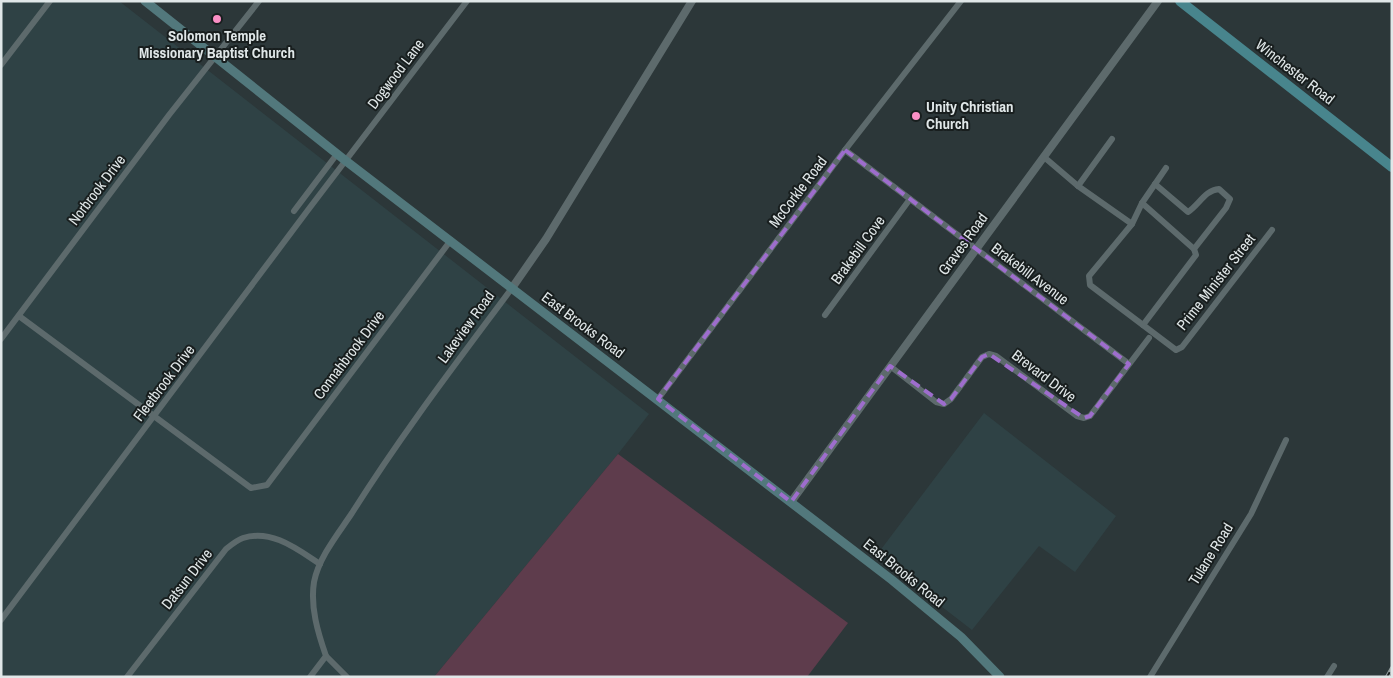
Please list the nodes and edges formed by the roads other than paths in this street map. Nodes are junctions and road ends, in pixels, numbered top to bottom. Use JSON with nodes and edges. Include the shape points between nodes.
{"nodes":[{"id":1,"x":50,"y":1,"type":"edge"},
{"id":2,"x":145,"y":1,"type":"edge"},
{"id":3,"x":259,"y":1,"type":"edge"},
{"id":4,"x":467,"y":1,"type":"edge"},
{"id":5,"x":692,"y":1,"type":"edge"},
{"id":6,"x":961,"y":1,"type":"edge"},
{"id":7,"x":1158,"y":1,"type":"edge"},
{"id":8,"x":1180,"y":1,"type":"edge"},
{"id":9,"x":215,"y":57,"type":"junction"},
{"id":10,"x":1,"y":65,"type":"edge"},
{"id":11,"x":1112,"y":140,"type":"dead end"},
{"id":12,"x":846,"y":150,"type":"junction"},
{"id":13,"x":337,"y":154,"type":"junction"},
{"id":14,"x":1044,"y":157,"type":"junction"},
{"id":15,"x":346,"y":161,"type":"junction"},
{"id":16,"x":1392,"y":167,"type":"edge"},
{"id":17,"x":1166,"y":168,"type":"dead end"},
{"id":18,"x":326,"y":170,"type":"junction"},
{"id":19,"x":334,"y":176,"type":"junction"},
{"id":20,"x":1155,"y":184,"type":"junction"},
{"id":21,"x":1078,"y":186,"type":"junction"},
{"id":22,"x":910,"y":199,"type":"junction"},
{"id":23,"x":1142,"y":204,"type":"junction"},
{"id":24,"x":294,"y":211,"type":"dead end"},
{"id":25,"x":1132,"y":224,"type":"junction"},
{"id":26,"x":1272,"y":230,"type":"dead end"},
{"id":27,"x":451,"y":240,"type":"junction"},
{"id":28,"x":976,"y":249,"type":"junction"},
{"id":29,"x":1194,"y":249,"type":"junction"},
{"id":30,"x":512,"y":288,"type":"junction"},
{"id":31,"x":825,"y":315,"type":"dead end"},
{"id":32,"x":19,"y":316,"type":"junction"},
{"id":33,"x":1142,"y":325,"type":"junction"},
{"id":34,"x":1149,"y":338,"type":"dead end"},
{"id":35,"x":1,"y":339,"type":"edge"},
{"id":36,"x":1129,"y":364,"type":"junction"},
{"id":37,"x":890,"y":366,"type":"junction"},
{"id":38,"x":658,"y":400,"type":"junction"},
{"id":39,"x":155,"y":416,"type":"junction"},
{"id":40,"x":1286,"y":440,"type":"dead end"},
{"id":41,"x":791,"y":502,"type":"junction"},
{"id":42,"x":320,"y":564,"type":"junction"},
{"id":43,"x":1,"y":620,"type":"edge"},
{"id":44,"x":326,"y":656,"type":"junction"},
{"id":45,"x":1334,"y":666,"type":"dead end"},
{"id":46,"x":127,"y":677,"type":"edge"},
{"id":47,"x":310,"y":677,"type":"edge"},
{"id":48,"x":347,"y":677,"type":"edge"},
{"id":49,"x":1000,"y":677,"type":"edge"},
{"id":50,"x":1150,"y":677,"type":"edge"},
{"id":51,"x":1326,"y":677,"type":"edge"}],
"edges":[{"from":1,"to":10,"type":"street"},
{"from":2,"to":9,"type":"main road","name":"East Brooks Road"},
{"from":3,"to":9,"type":"street","name":"Norbrook Drive"},
{"from":4,"to":15,"type":"street","name":"Dogwood Lane"},
{"from":5,"to":30,"type":"street","name":"Lakeview Road","via":[[546,239]]},
{"from":6,"to":12,"type":"street","name":"McCorkle Road"},
{"from":7,"to":14,"type":"street","name":"Graves Road"},
{"from":8,"to":16,"type":"main road","name":"Winchester Road"},
{"from":9,"to":13,"type":"main road","name":"East Brooks Road"},
{"from":9,"to":32,"type":"street","name":"Norbrook Drive"},
{"from":11,"to":21,"type":"street"},
{"from":12,"to":22,"type":"street","name":"Brakebill Avenue"},
{"from":12,"to":38,"type":"street","name":"McCorkle Road"},
{"from":13,"to":15,"type":"main road","name":"East Brooks Road"},
{"from":13,"to":18,"type":"street"},
{"from":14,"to":21,"type":"street"},
{"from":14,"to":28,"type":"street","name":"Graves Road"},
{"from":15,"to":19,"type":"street","name":"Fleetbrook Drive"},
{"from":15,"to":27,"type":"main road","name":"East Brooks Road"},
{"from":17,"to":20,"type":"street"},
{"from":18,"to":19,"type":"street"},
{"from":18,"to":24,"type":"street"},
{"from":19,"to":39,"type":"street","name":"Fleetbrook Drive"},
{"from":20,"to":23,"type":"street"},
{"from":20,"to":29,"type":"street","via":[[1188,212],[1215,189],[1230,199]]},
{"from":21,"to":25,"type":"street"},
{"from":22,"to":28,"type":"street","name":"Brakebill Avenue"},
{"from":22,"to":31,"type":"street","name":"Brakebill Cove"},
{"from":23,"to":25,"type":"street"},
{"from":23,"to":29,"type":"street"},
{"from":25,"to":33,"type":"street","via":[[1089,276],[1090,285]]},
{"from":26,"to":33,"type":"street","name":"Prime Minister Street","via":[[1182,347],[1176,350]]},
{"from":27,"to":30,"type":"main road","name":"East Brooks Road"},
{"from":27,"to":39,"type":"street","name":"Connahbrook Drive","via":[[267,485],[251,488]]},
{"from":28,"to":36,"type":"street","name":"Brakebill Avenue"},
{"from":28,"to":37,"type":"street","name":"Graves Road"},
{"from":29,"to":33,"type":"street","via":[[1196,256]]},
{"from":30,"to":38,"type":"main road","name":"East Brooks Road"},
{"from":30,"to":42,"type":"street","name":"Lakeview Road","via":[[410,425]]},
{"from":32,"to":35,"type":"street","name":"Norbrook Drive"},
{"from":32,"to":39,"type":"street"},
{"from":34,"to":36,"type":"street","name":"Brevard Drive"},
{"from":36,"to":37,"type":"street","name":"Brevard Drive","via":[[1090,416],[1084,418],[989,354],[982,357],[944,404],[936,402]]},
{"from":37,"to":41,"type":"street","name":"Graves Road"},
{"from":38,"to":41,"type":"main road","name":"East Brooks Road"},
{"from":39,"to":43,"type":"street","name":"Fleetbrook Drive"},
{"from":40,"to":50,"type":"street","name":"Tulane Road","via":[[1251,514]]},
{"from":41,"to":49,"type":"main road","name":"East Brooks Road","via":[[961,637]]},
{"from":42,"to":44,"type":"street","name":"Lakeview Road","via":[[314,583],[314,605],[317,631]]},
{"from":42,"to":46,"type":"street","name":"Datsun Drive","via":[[287,543],[260,535],[242,538],[226,549]]},
{"from":44,"to":47,"type":"street"},
{"from":44,"to":48,"type":"street"},
{"from":45,"to":51,"type":"street"}]}
